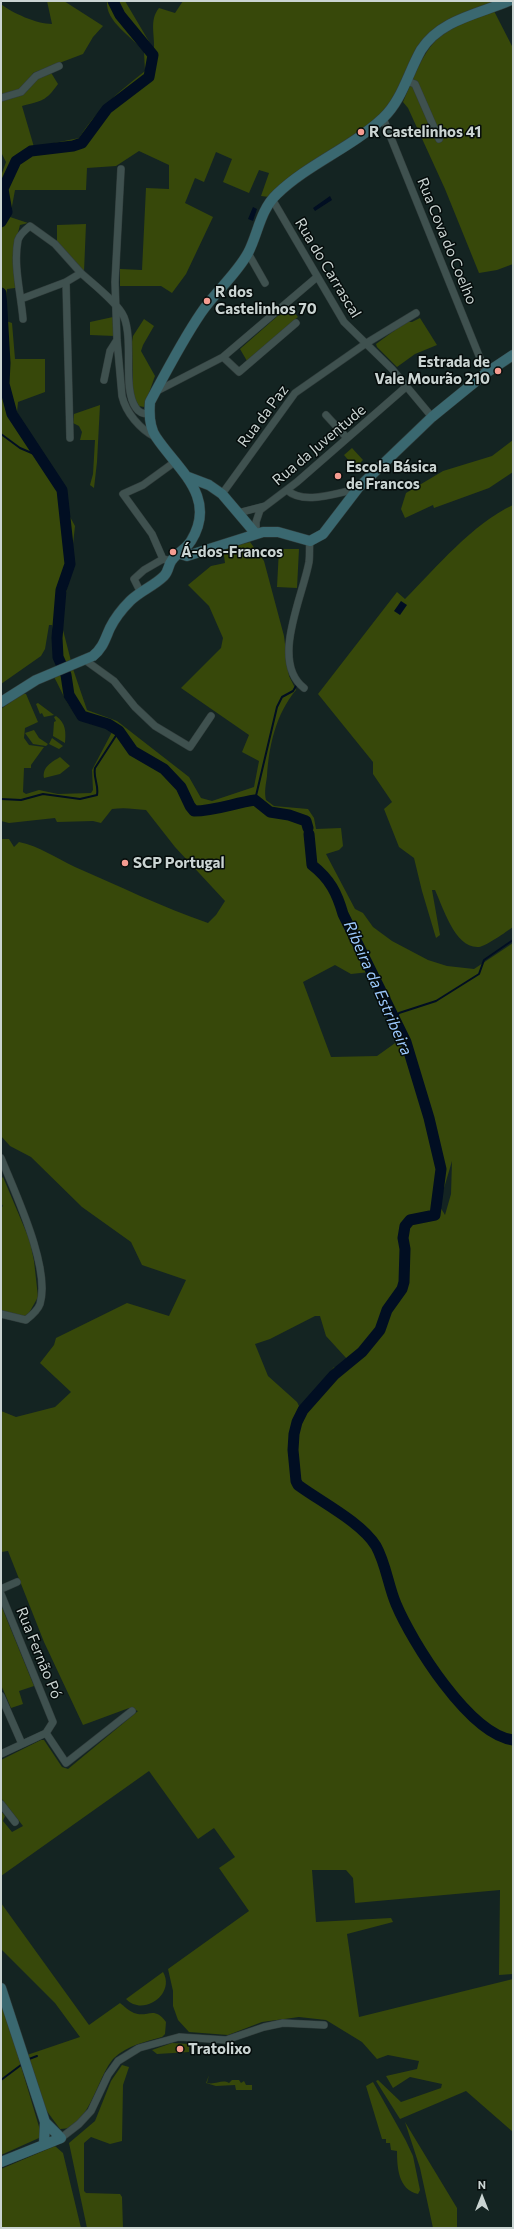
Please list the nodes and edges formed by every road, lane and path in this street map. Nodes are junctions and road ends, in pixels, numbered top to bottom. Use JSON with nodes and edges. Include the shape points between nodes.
{"nodes":[{"id":1,"x":509,"y":1,"type":"edge"},
{"id":2,"x":59,"y":66,"type":"dead end"},
{"id":3,"x":407,"y":80,"type":"junction"},
{"id":4,"x":1,"y":98,"type":"edge"},
{"id":5,"x":383,"y":118,"type":"junction"},
{"id":6,"x":439,"y":139,"type":"dead end"},
{"id":7,"x":121,"y":169,"type":"dead end"},
{"id":8,"x":272,"y":199,"type":"junction"},
{"id":9,"x":248,"y":253,"type":"junction"},
{"id":10,"x":81,"y":273,"type":"junction"},
{"id":11,"x":317,"y":277,"type":"junction"},
{"id":12,"x":66,"y":282,"type":"junction"},
{"id":13,"x":265,"y":283,"type":"dead end"},
{"id":14,"x":21,"y":299,"type":"junction"},
{"id":15,"x":116,"y":307,"type":"junction"},
{"id":16,"x":416,"y":313,"type":"dead end"},
{"id":17,"x":23,"y":319,"type":"dead end"},
{"id":18,"x":296,"y":323,"type":"dead end"},
{"id":19,"x":117,"y":340,"type":"junction"},
{"id":20,"x":365,"y":344,"type":"junction"},
{"id":21,"x":513,"y":355,"type":"edge"},
{"id":22,"x":223,"y":357,"type":"junction"},
{"id":23,"x":486,"y":373,"type":"junction"},
{"id":24,"x":104,"y":380,"type":"dead end"},
{"id":25,"x":406,"y":386,"type":"junction"},
{"id":26,"x":156,"y":391,"type":"junction"},
{"id":27,"x":149,"y":414,"type":"junction"},
{"id":28,"x":326,"y":415,"type":"dead end"},
{"id":29,"x":432,"y":417,"type":"junction"},
{"id":30,"x":156,"y":437,"type":"junction"},
{"id":31,"x":70,"y":438,"type":"dead end"},
{"id":32,"x":347,"y":438,"type":"junction"},
{"id":33,"x":176,"y":461,"type":"junction"},
{"id":34,"x":188,"y":477,"type":"junction"},
{"id":35,"x":358,"y":488,"type":"junction"},
{"id":36,"x":287,"y":490,"type":"junction"},
{"id":37,"x":222,"y":494,"type":"junction"},
{"id":38,"x":265,"y":506,"type":"junction"},
{"id":39,"x":238,"y":513,"type":"junction"},
{"id":40,"x":256,"y":534,"type":"junction"},
{"id":41,"x":310,"y":541,"type":"junction"},
{"id":42,"x":184,"y":555,"type":"junction"},
{"id":43,"x":167,"y":560,"type":"junction"},
{"id":44,"x":140,"y":591,"type":"junction"},
{"id":45,"x":85,"y":660,"type":"junction"},
{"id":46,"x":304,"y":688,"type":"dead end"},
{"id":47,"x":1,"y":702,"type":"edge"},
{"id":48,"x":211,"y":716,"type":"dead end"},
{"id":49,"x":1,"y":1158,"type":"edge"},
{"id":50,"x":3,"y":1171,"type":"edge"},
{"id":51,"x":1,"y":1314,"type":"edge"},
{"id":52,"x":17,"y":1582,"type":"dead end"},
{"id":53,"x":1,"y":1589,"type":"edge"},
{"id":54,"x":1,"y":1594,"type":"edge"},
{"id":55,"x":1,"y":1696,"type":"edge"},
{"id":56,"x":132,"y":1711,"type":"dead end"},
{"id":57,"x":46,"y":1733,"type":"junction"},
{"id":58,"x":22,"y":1744,"type":"junction"},
{"id":59,"x":1,"y":1754,"type":"edge"},
{"id":60,"x":1,"y":1804,"type":"edge"},
{"id":61,"x":15,"y":1822,"type":"dead end"},
{"id":62,"x":1,"y":1988,"type":"edge"},
{"id":63,"x":324,"y":2025,"type":"dead end"},
{"id":64,"x":45,"y":2122,"type":"junction"},
{"id":65,"x":61,"y":2138,"type":"junction"},
{"id":66,"x":44,"y":2144,"type":"junction"},
{"id":67,"x":1,"y":2162,"type":"edge"}],
"edges":[{"from":1,"to":3,"type":"street","via":[[454,21],[437,32],[421,51]]},
{"from":2,"to":4,"type":"street","via":[[36,76],[21,92]]},
{"from":3,"to":5,"type":"street","via":[[394,105]]},
{"from":3,"to":6,"type":"street","via":[[415,84]]},
{"from":5,"to":8,"type":"street","via":[[360,137],[293,180]]},
{"from":5,"to":23,"type":"street","name":"Rua Cova do Coelho"},
{"from":7,"to":15,"type":"street"},
{"from":8,"to":9,"type":"street","via":[[265,209]]},
{"from":8,"to":11,"type":"street","name":"Rua do Carrascal"},
{"from":9,"to":13,"type":"street"},
{"from":9,"to":26,"type":"street","via":[[202,312]]},
{"from":10,"to":12,"type":"street"},
{"from":10,"to":14,"type":"street","via":[[55,244],[30,226],[18,239]]},
{"from":10,"to":15,"type":"street"},
{"from":11,"to":20,"type":"street","name":"Rua do Carrascal","via":[[344,322]]},
{"from":11,"to":22,"type":"street"},
{"from":12,"to":14,"type":"street"},
{"from":12,"to":31,"type":"street"},
{"from":14,"to":17,"type":"street"},
{"from":15,"to":19,"type":"street"},
{"from":15,"to":27,"type":"street","via":[[124,316],[127,331],[130,383],[135,407],[140,412]]},
{"from":16,"to":20,"type":"street","name":"Rua da Paz"},
{"from":18,"to":22,"type":"street","via":[[238,372]]},
{"from":19,"to":24,"type":"street","via":[[110,351]]},
{"from":19,"to":30,"type":"street","via":[[124,404],[133,419]]},
{"from":20,"to":25,"type":"street","name":"Rua do Carrascal"},
{"from":20,"to":37,"type":"street","name":"Rua da Paz","via":[[295,393]]},
{"from":21,"to":23,"type":"street"},
{"from":22,"to":26,"type":"street"},
{"from":23,"to":29,"type":"street"},
{"from":25,"to":29,"type":"street","name":"Rua do Carrascal"},
{"from":25,"to":32,"type":"street","name":"Rua da Juventude"},
{"from":26,"to":27,"type":"street","via":[[150,402]]},
{"from":27,"to":30,"type":"street"},
{"from":28,"to":32,"type":"street"},
{"from":29,"to":35,"type":"street"},
{"from":30,"to":33,"type":"street"},
{"from":32,"to":36,"type":"street","name":"Rua da Juventude"},
{"from":33,"to":34,"type":"street"},
{"from":33,"to":43,"type":"street","via":[[143,485],[122,494],[152,534]]},
{"from":34,"to":37,"type":"street","via":[[209,485]]},
{"from":34,"to":42,"type":"street","via":[[196,492],[199,515],[196,531]]},
{"from":35,"to":36,"type":"street","via":[[309,498],[291,494]]},
{"from":35,"to":41,"type":"street","via":[[323,534]]},
{"from":36,"to":38,"type":"street","name":"Rua da Juventude"},
{"from":37,"to":39,"type":"street"},
{"from":38,"to":39,"type":"street"},
{"from":38,"to":40,"type":"street","via":[[257,515]]},
{"from":39,"to":40,"type":"street"},
{"from":40,"to":41,"type":"street","via":[[278,532]]},
{"from":40,"to":42,"type":"street","via":[[233,543]]},
{"from":41,"to":46,"type":"street","via":[[309,561],[294,613],[289,652],[293,677]]},
{"from":42,"to":43,"type":"street"},
{"from":43,"to":44,"type":"street","via":[[165,575]]},
{"from":43,"to":44,"type":"street","via":[[144,570],[134,579]]},
{"from":44,"to":45,"type":"street","via":[[117,616],[99,652]]},
{"from":45,"to":47,"type":"street","via":[[26,685]]},
{"from":45,"to":48,"type":"street","via":[[114,681],[155,726],[190,747]]},
{"from":49,"to":50,"type":"street"},
{"from":50,"to":51,"type":"street","via":[[31,1232],[38,1256],[40,1303],[26,1320]]},
{"from":52,"to":53,"type":"street"},
{"from":54,"to":57,"type":"street","name":"Rua Fernão Pó","via":[[53,1722]]},
{"from":55,"to":58,"type":"street"},
{"from":56,"to":57,"type":"street","via":[[66,1763]]},
{"from":57,"to":58,"type":"street"},
{"from":58,"to":59,"type":"street"},
{"from":60,"to":61,"type":"street"},
{"from":62,"to":64,"type":"street"},
{"from":63,"to":65,"type":"street","via":[[273,2024],[226,2040],[184,2037],[153,2043],[121,2058],[108,2075],[91,2111]]},
{"from":64,"to":65,"type":"street"},
{"from":64,"to":66,"type":"street"},
{"from":65,"to":66,"type":"street"},
{"from":66,"to":67,"type":"street"}]}
